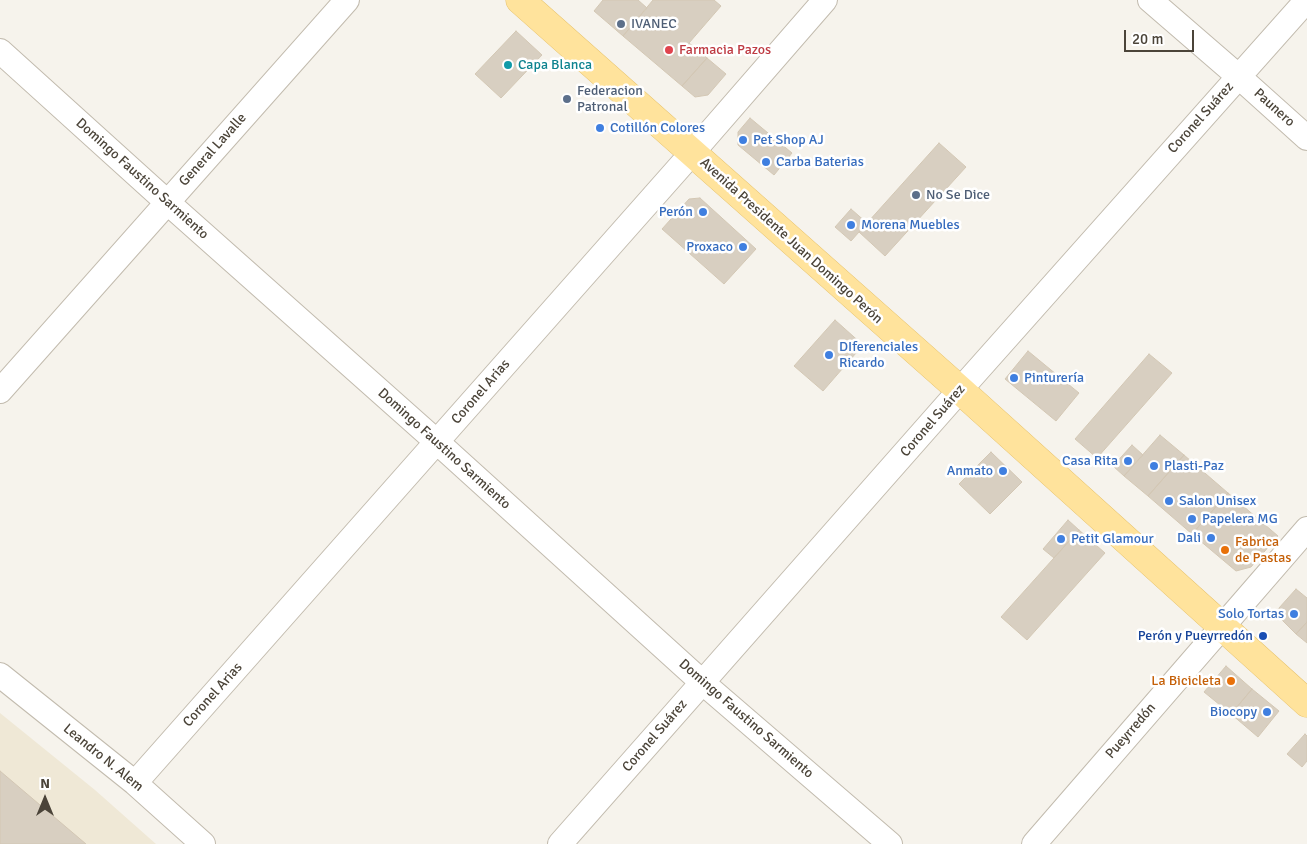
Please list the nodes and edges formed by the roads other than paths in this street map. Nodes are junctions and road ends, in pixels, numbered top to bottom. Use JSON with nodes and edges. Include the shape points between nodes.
{"nodes":[{"id":1,"x":347,"y":0,"type":"edge"},
{"id":2,"x":520,"y":0,"type":"edge"},
{"id":3,"x":825,"y":0,"type":"edge"},
{"id":4,"x":1150,"y":0,"type":"edge"},
{"id":5,"x":1307,"y":0,"type":"edge"},
{"id":6,"x":0,"y":52,"type":"edge"},
{"id":7,"x":1238,"y":76,"type":"junction"},
{"id":8,"x":1307,"y":138,"type":"edge"},
{"id":9,"x":692,"y":153,"type":"junction"},
{"id":10,"x":167,"y":202,"type":"junction"},
{"id":11,"x":960,"y":390,"type":"junction"},
{"id":12,"x":0,"y":391,"type":"edge"},
{"id":13,"x":437,"y":442,"type":"junction"},
{"id":14,"x":1307,"y":529,"type":"edge"},
{"id":15,"x":1222,"y":625,"type":"junction"},
{"id":16,"x":0,"y":675,"type":"edge"},
{"id":17,"x":703,"y":682,"type":"junction"},
{"id":18,"x":1307,"y":703,"type":"edge"},
{"id":19,"x":135,"y":783,"type":"junction"},
{"id":20,"x":203,"y":844,"type":"edge"},
{"id":21,"x":560,"y":844,"type":"edge"},
{"id":22,"x":890,"y":844,"type":"edge"},
{"id":23,"x":1034,"y":844,"type":"edge"}],
"edges":[{"from":1,"to":10,"type":"street","name":"General Lavalle"},
{"from":2,"to":9,"type":"main road","name":"Avenida Presidente Juan Domingo Perón"},
{"from":3,"to":9,"type":"street","name":"Coronel Arias"},
{"from":4,"to":7,"type":"street","name":"Paunero"},
{"from":5,"to":7,"type":"street","name":"Coronel Suárez"},
{"from":6,"to":10,"type":"street","name":"Domingo Faustino Sarmiento"},
{"from":7,"to":8,"type":"street","name":"Paunero"},
{"from":7,"to":11,"type":"street","name":"Coronel Suárez"},
{"from":9,"to":11,"type":"main road","name":"Avenida Presidente Juan Domingo Perón"},
{"from":9,"to":13,"type":"street","name":"Coronel Arias"},
{"from":10,"to":12,"type":"street","name":"General Lavalle"},
{"from":10,"to":13,"type":"street","name":"Domingo Faustino Sarmiento"},
{"from":11,"to":15,"type":"main road","name":"Avenida Presidente Juan Domingo Perón"},
{"from":11,"to":17,"type":"street","name":"Coronel Suárez"},
{"from":13,"to":17,"type":"street","name":"Domingo Faustino Sarmiento"},
{"from":13,"to":19,"type":"street","name":"Coronel Arias"},
{"from":14,"to":15,"type":"street","name":"Pueyrredón"},
{"from":15,"to":18,"type":"main road","name":"Avenida Presidente Juan Domingo Perón"},
{"from":15,"to":23,"type":"street","name":"Pueyrredón"},
{"from":16,"to":19,"type":"street","name":"Leandro N. Alem"},
{"from":17,"to":21,"type":"street","name":"Coronel Suárez"},
{"from":17,"to":22,"type":"street","name":"Domingo Faustino Sarmiento"},
{"from":19,"to":20,"type":"street","name":"Leandro N. Alem"}]}
